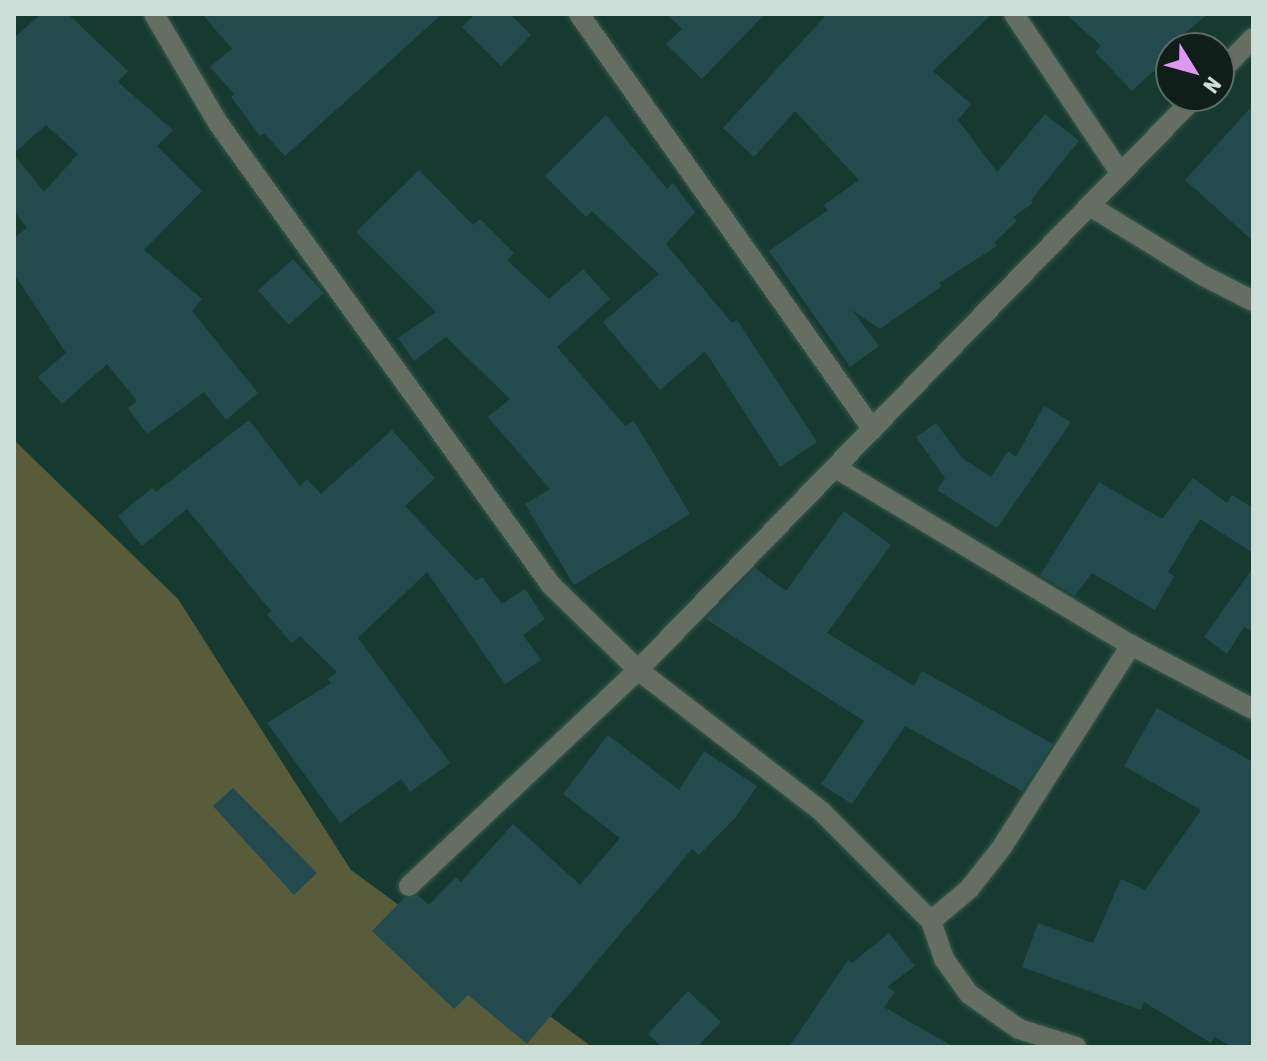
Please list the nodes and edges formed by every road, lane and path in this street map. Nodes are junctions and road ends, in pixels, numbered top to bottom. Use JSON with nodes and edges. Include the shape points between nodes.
{"nodes":[{"id":1,"x":154,"y":14,"type":"edge"},
{"id":2,"x":579,"y":14,"type":"edge"},
{"id":3,"x":1014,"y":14,"type":"edge"},
{"id":4,"x":1253,"y":38,"type":"edge"},
{"id":5,"x":1235,"y":57,"type":"edge"},
{"id":6,"x":1181,"y":112,"type":"edge"},
{"id":7,"x":1121,"y":174,"type":"junction"},
{"id":8,"x":1090,"y":206,"type":"junction"},
{"id":9,"x":1253,"y":301,"type":"edge"},
{"id":10,"x":873,"y":430,"type":"junction"},
{"id":11,"x":836,"y":468,"type":"junction"},
{"id":12,"x":1131,"y":645,"type":"junction"},
{"id":13,"x":638,"y":670,"type":"junction"},
{"id":14,"x":1253,"y":709,"type":"edge"},
{"id":15,"x":409,"y":886,"type":"dead end"},
{"id":16,"x":931,"y":921,"type":"junction"},
{"id":17,"x":1076,"y":1047,"type":"edge"}],
"edges":[{"from":1,"to":13,"type":"street","via":[[218,123],[551,585]]},
{"from":2,"to":10,"type":"street"},
{"from":3,"to":7,"type":"street"},
{"from":4,"to":5,"type":"street"},
{"from":6,"to":7,"type":"street"},
{"from":7,"to":8,"type":"street"},
{"from":8,"to":9,"type":"street"},
{"from":8,"to":10,"type":"street"},
{"from":10,"to":11,"type":"street"},
{"from":11,"to":12,"type":"street"},
{"from":11,"to":13,"type":"street"},
{"from":12,"to":14,"type":"street"},
{"from":12,"to":16,"type":"street","via":[[1002,847],[969,889]]},
{"from":13,"to":15,"type":"street"},
{"from":13,"to":16,"type":"street","via":[[821,811]]},
{"from":16,"to":17,"type":"street","via":[[944,959],[969,994],[1019,1029]]}]}
